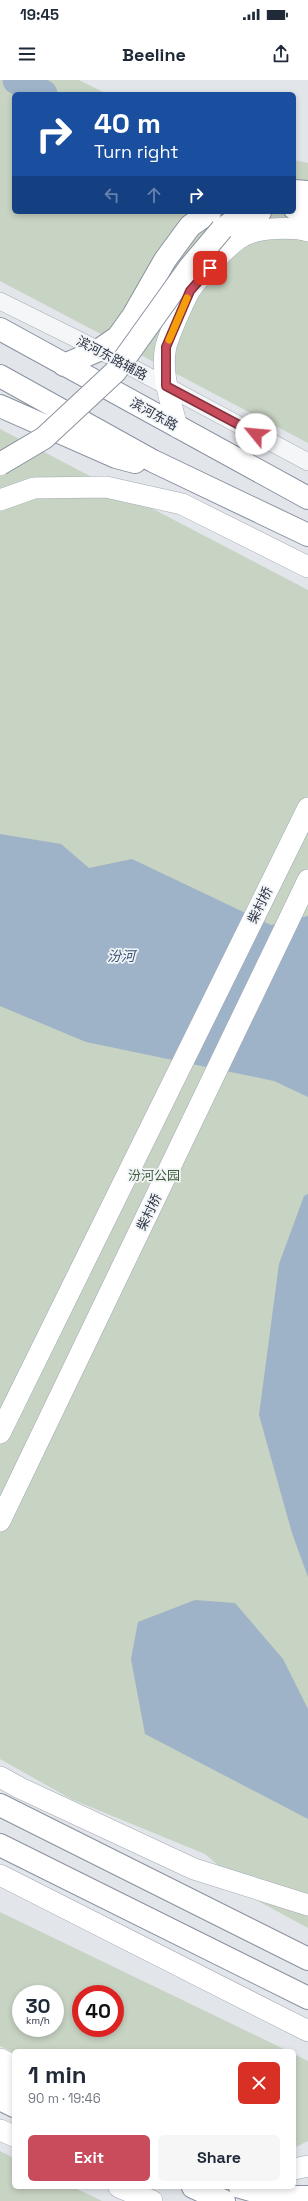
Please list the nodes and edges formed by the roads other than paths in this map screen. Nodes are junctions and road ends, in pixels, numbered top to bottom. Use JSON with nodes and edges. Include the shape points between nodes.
{"nodes":[{"id":1,"x":296,"y":191,"type":"edge"},
{"id":2,"x":308,"y":192,"type":"edge"},
{"id":3,"x":296,"y":208,"type":"edge"},
{"id":4,"x":308,"y":211,"type":"edge"},
{"id":5,"x":253,"y":214,"type":"edge"},
{"id":6,"x":216,"y":220,"type":"edge"},
{"id":7,"x":308,"y":231,"type":"edge"},
{"id":8,"x":0,"y":301,"type":"edge"},
{"id":9,"x":0,"y":329,"type":"edge"},
{"id":10,"x":99,"y":350,"type":"junction"},
{"id":11,"x":64,"y":365,"type":"junction"},
{"id":12,"x":0,"y":376,"type":"edge"},
{"id":13,"x":166,"y":386,"type":"junction"},
{"id":14,"x":0,"y":406,"type":"edge"},
{"id":15,"x":177,"y":427,"type":"junction"},
{"id":16,"x":308,"y":462,"type":"edge"},
{"id":17,"x":0,"y":464,"type":"edge"},
{"id":18,"x":189,"y":477,"type":"junction"},
{"id":19,"x":308,"y":498,"type":"edge"},
{"id":20,"x":0,"y":500,"type":"edge"},
{"id":21,"x":308,"y":535,"type":"edge"},
{"id":22,"x":308,"y":568,"type":"edge"},
{"id":23,"x":308,"y":808,"type":"edge"},
{"id":24,"x":308,"y":880,"type":"edge"},
{"id":25,"x":0,"y":1433,"type":"edge"},
{"id":26,"x":0,"y":1522,"type":"edge"},
{"id":27,"x":0,"y":1777,"type":"edge"},
{"id":28,"x":0,"y":1805,"type":"edge"},
{"id":29,"x":0,"y":1844,"type":"edge"},
{"id":30,"x":0,"y":1875,"type":"edge"},
{"id":31,"x":308,"y":1905,"type":"edge"},
{"id":32,"x":304,"y":1955,"type":"edge"},
{"id":33,"x":308,"y":1998,"type":"edge"},
{"id":34,"x":308,"y":2031,"type":"edge"},
{"id":35,"x":0,"y":2060,"type":"edge"},
{"id":36,"x":12,"y":2065,"type":"edge"},
{"id":37,"x":0,"y":2078,"type":"edge"},
{"id":38,"x":12,"y":2084,"type":"edge"},
{"id":39,"x":0,"y":2100,"type":"edge"},
{"id":40,"x":12,"y":2105,"type":"edge"},
{"id":41,"x":0,"y":2130,"type":"edge"},
{"id":42,"x":12,"y":2135,"type":"edge"},
{"id":43,"x":124,"y":2189,"type":"edge"},
{"id":44,"x":197,"y":2189,"type":"edge"},
{"id":45,"x":247,"y":2189,"type":"edge"},
{"id":46,"x":308,"y":2197,"type":"edge"},
{"id":47,"x":152,"y":2201,"type":"edge"},
{"id":48,"x":224,"y":2201,"type":"edge"}],
"edges":[{"from":1,"to":2,"type":"highway"},
{"from":3,"to":4,"type":"highway"},
{"from":5,"to":6,"type":"highway","via":[[237,219]]},
{"from":6,"to":10,"type":"highway","via":[[190,226],[165,260],[118,337]]},
{"from":6,"to":17,"type":"highway","bridge":true,"via":[[190,267],[115,372],[44,438]]},
{"from":7,"to":13,"type":"main road","via":[[297,227],[254,232],[242,236],[220,256],[190,291],[166,347]]},
{"from":8,"to":10,"type":"street","name":"滨河东路辅路"},
{"from":9,"to":11,"type":"highway","name":"滨河东路"},
{"from":10,"to":11,"type":"highway"},
{"from":10,"to":13,"type":"street","name":"滨河东路辅路"},
{"from":11,"to":15,"type":"highway","name":"滨河东路"},
{"from":12,"to":18,"type":"highway","via":[[154,461]]},
{"from":13,"to":15,"type":"main road"},
{"from":13,"to":16,"type":"street","name":"滨河东路辅路"},
{"from":14,"to":18,"type":"highway","via":[[116,457]]},
{"from":15,"to":19,"type":"highway","name":"滨河东路"},
{"from":18,"to":21,"type":"highway"},
{"from":20,"to":22,"type":"main road","via":[[34,488],[106,487],[182,504]]},
{"from":23,"to":25,"type":"main road","name":"柴村桥"},
{"from":24,"to":26,"type":"main road","name":"柴村桥"},
{"from":27,"to":31,"type":"main road","via":[[194,1869]]},
{"from":28,"to":32,"type":"highway"},
{"from":29,"to":33,"type":"highway"},
{"from":30,"to":34,"type":"main road"},
{"from":35,"to":36,"type":"main road"},
{"from":37,"to":38,"type":"highway"},
{"from":39,"to":40,"type":"highway"},
{"from":41,"to":42,"type":"main road"},
{"from":43,"to":47,"type":"main road"},
{"from":44,"to":48,"type":"highway"},
{"from":45,"to":46,"type":"highway","via":[[276,2197]]}]}
